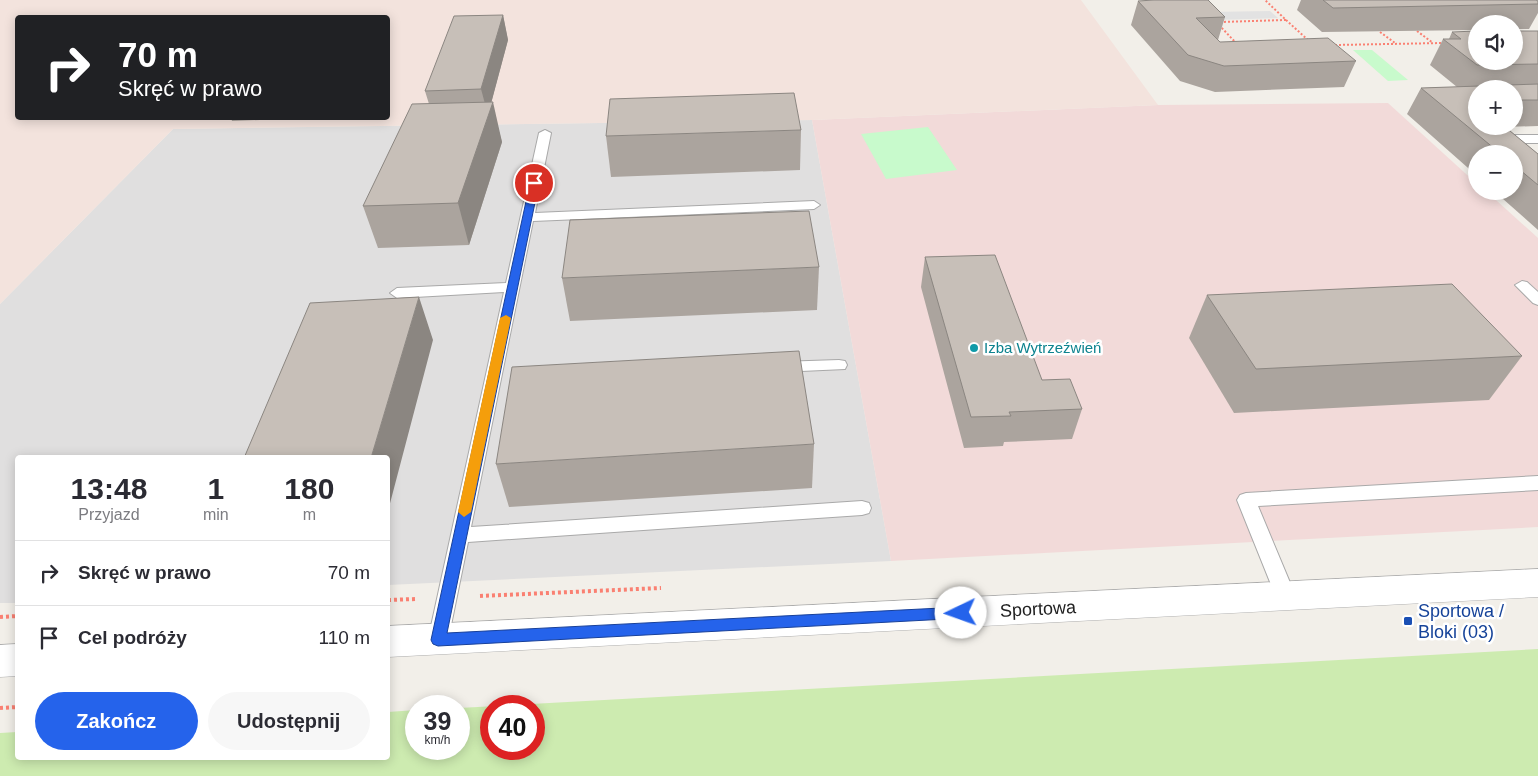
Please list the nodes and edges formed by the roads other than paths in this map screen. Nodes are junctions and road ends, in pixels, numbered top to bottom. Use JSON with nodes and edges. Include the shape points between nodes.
{"nodes":[{"id":1,"x":545,"y":133,"type":"dead end"},
{"id":2,"x":1538,"y":139,"type":"edge"},
{"id":3,"x":1538,"y":168,"type":"edge"},
{"id":4,"x":814,"y":205,"type":"dead end"},
{"id":5,"x":527,"y":217,"type":"junction"},
{"id":6,"x":1522,"y":285,"type":"dead end"},
{"id":7,"x":512,"y":288,"type":"junction"},
{"id":8,"x":397,"y":293,"type":"dead end"},
{"id":9,"x":1538,"y":300,"type":"edge"},
{"id":10,"x":839,"y":365,"type":"dead end"},
{"id":11,"x":760,"y":368,"type":"edge"},
{"id":12,"x":513,"y":375,"type":"edge"},
{"id":13,"x":493,"y":376,"type":"junction"},
{"id":14,"x":1538,"y":483,"type":"edge"},
{"id":15,"x":862,"y":508,"type":"dead end"},
{"id":16,"x":460,"y":535,"type":"junction"},
{"id":17,"x":1538,"y":583,"type":"edge"},
{"id":18,"x":1286,"y":597,"type":"junction"},
{"id":19,"x":438,"y":640,"type":"junction"},
{"id":20,"x":390,"y":642,"type":"edge"},
{"id":21,"x":15,"y":660,"type":"edge"},
{"id":22,"x":0,"y":661,"type":"edge"}],
"edges":[{"from":1,"to":5,"type":"lane"},
{"from":2,"to":3,"type":"lane","via":[[1504,139]]},
{"from":4,"to":5,"type":"lane"},
{"from":5,"to":7,"type":"lane"},
{"from":6,"to":9,"type":"lane"},
{"from":7,"to":8,"type":"lane"},
{"from":7,"to":13,"type":"lane"},
{"from":10,"to":11,"type":"lane"},
{"from":12,"to":13,"type":"lane"},
{"from":13,"to":16,"type":"lane"},
{"from":14,"to":18,"type":"lane","via":[[1246,500]]},
{"from":15,"to":16,"type":"lane"},
{"from":16,"to":19,"type":"lane"},
{"from":17,"to":18,"type":"street","name":"Sportowa"},
{"from":18,"to":19,"type":"street","name":"Sportowa"},
{"from":19,"to":20,"type":"street","name":"Sportowa"},
{"from":21,"to":22,"type":"street"}]}
